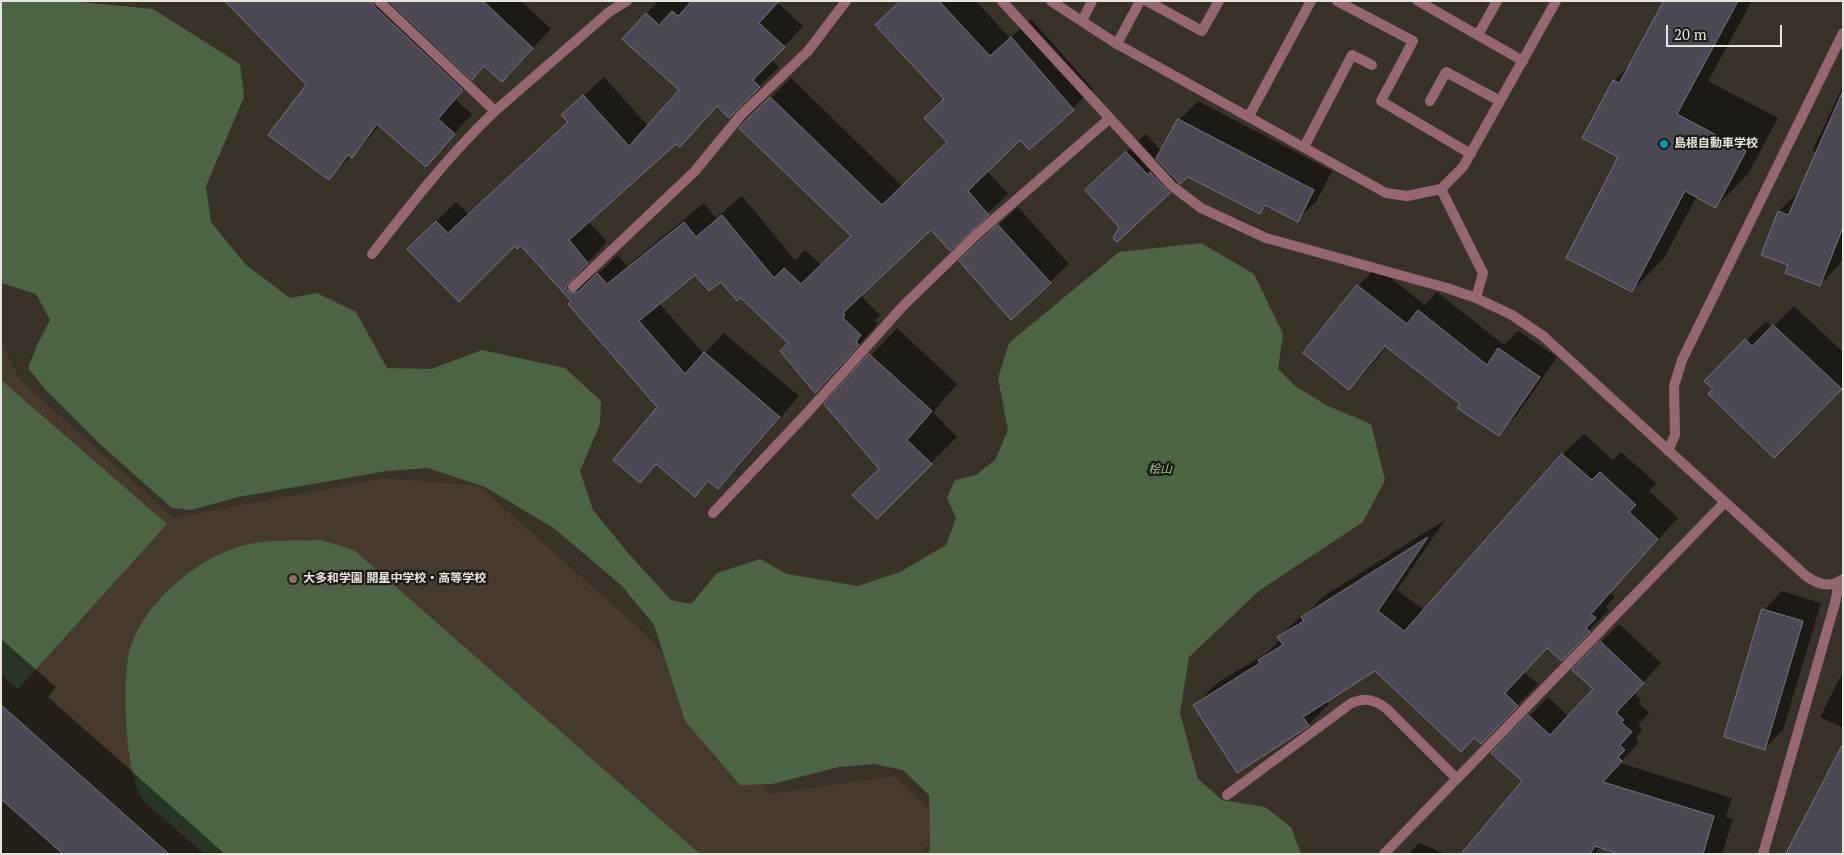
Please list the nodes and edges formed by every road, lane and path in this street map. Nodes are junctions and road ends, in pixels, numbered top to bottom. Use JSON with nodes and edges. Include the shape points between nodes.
{"nodes":[{"id":1,"x":379,"y":1,"type":"edge"},
{"id":2,"x":627,"y":1,"type":"edge"},
{"id":3,"x":846,"y":1,"type":"edge"},
{"id":4,"x":1002,"y":1,"type":"edge"},
{"id":5,"x":1051,"y":1,"type":"edge"},
{"id":6,"x":1092,"y":1,"type":"edge"},
{"id":7,"x":1140,"y":1,"type":"edge"},
{"id":8,"x":1147,"y":1,"type":"edge"},
{"id":9,"x":1219,"y":1,"type":"edge"},
{"id":10,"x":1310,"y":1,"type":"edge"},
{"id":11,"x":1337,"y":1,"type":"edge"},
{"id":12,"x":1418,"y":1,"type":"edge"},
{"id":13,"x":1497,"y":1,"type":"edge"},
{"id":14,"x":1556,"y":1,"type":"edge"},
{"id":15,"x":1082,"y":22,"type":"junction"},
{"id":16,"x":1843,"y":33,"type":"edge"},
{"id":17,"x":1478,"y":35,"type":"junction"},
{"id":18,"x":1117,"y":44,"type":"junction"},
{"id":19,"x":1523,"y":61,"type":"junction"},
{"id":20,"x":1372,"y":65,"type":"dead end"},
{"id":21,"x":1430,"y":101,"type":"dead end"},
{"id":22,"x":1500,"y":101,"type":"junction"},
{"id":23,"x":495,"y":111,"type":"junction"},
{"id":24,"x":1249,"y":116,"type":"junction"},
{"id":25,"x":1110,"y":118,"type":"junction"},
{"id":26,"x":1304,"y":147,"type":"junction"},
{"id":27,"x":1471,"y":154,"type":"junction"},
{"id":28,"x":1441,"y":188,"type":"junction"},
{"id":29,"x":372,"y":254,"type":"dead end"},
{"id":30,"x":573,"y":287,"type":"dead end"},
{"id":31,"x":1476,"y":298,"type":"junction"},
{"id":32,"x":1668,"y":451,"type":"junction"},
{"id":33,"x":1725,"y":502,"type":"junction"},
{"id":34,"x":713,"y":513,"type":"dead end"},
{"id":35,"x":1841,"y":581,"type":"edge"},
{"id":36,"x":1457,"y":779,"type":"junction"},
{"id":37,"x":1227,"y":795,"type":"dead end"},
{"id":38,"x":1384,"y":854,"type":"edge"},
{"id":39,"x":1763,"y":854,"type":"edge"}],
"edges":[{"from":1,"to":23,"type":"street"},
{"from":2,"to":23,"type":"street","via":[[609,12]]},
{"from":3,"to":30,"type":"street","via":[[808,51],[741,115],[695,171]]},
{"from":4,"to":25,"type":"street"},
{"from":5,"to":15,"type":"street"},
{"from":6,"to":15,"type":"street"},
{"from":7,"to":18,"type":"street"},
{"from":8,"to":9,"type":"street","via":[[1202,31]]},
{"from":10,"to":24,"type":"street"},
{"from":11,"to":27,"type":"street","via":[[1413,41],[1381,101]]},
{"from":12,"to":17,"type":"street"},
{"from":13,"to":17,"type":"street"},
{"from":14,"to":19,"type":"street"},
{"from":15,"to":18,"type":"street"},
{"from":16,"to":32,"type":"street","via":[[1682,360],[1674,386],[1675,435]]},
{"from":17,"to":19,"type":"street"},
{"from":18,"to":24,"type":"street"},
{"from":19,"to":22,"type":"street"},
{"from":20,"to":26,"type":"street","via":[[1352,55]]},
{"from":21,"to":22,"type":"street","via":[[1446,72]]},
{"from":22,"to":27,"type":"street"},
{"from":23,"to":29,"type":"street","via":[[446,161]]},
{"from":24,"to":26,"type":"street"},
{"from":25,"to":31,"type":"street","via":[[1172,186],[1201,208],[1266,238]]},
{"from":25,"to":34,"type":"street","via":[[976,234],[903,306]]},
{"from":26,"to":28,"type":"street","via":[[1386,193],[1406,196]]},
{"from":27,"to":28,"type":"street","via":[[1463,167]]},
{"from":28,"to":31,"type":"street","via":[[1484,273]]},
{"from":31,"to":32,"type":"street","via":[[1512,315],[1543,336]]},
{"from":32,"to":33,"type":"street"},
{"from":33,"to":35,"type":"street","via":[[1806,576],[1819,584]]},
{"from":33,"to":36,"type":"street"},
{"from":35,"to":39,"type":"street"},
{"from":36,"to":37,"type":"street","via":[[1387,709],[1373,701],[1359,699]]},
{"from":36,"to":38,"type":"street"}]}
